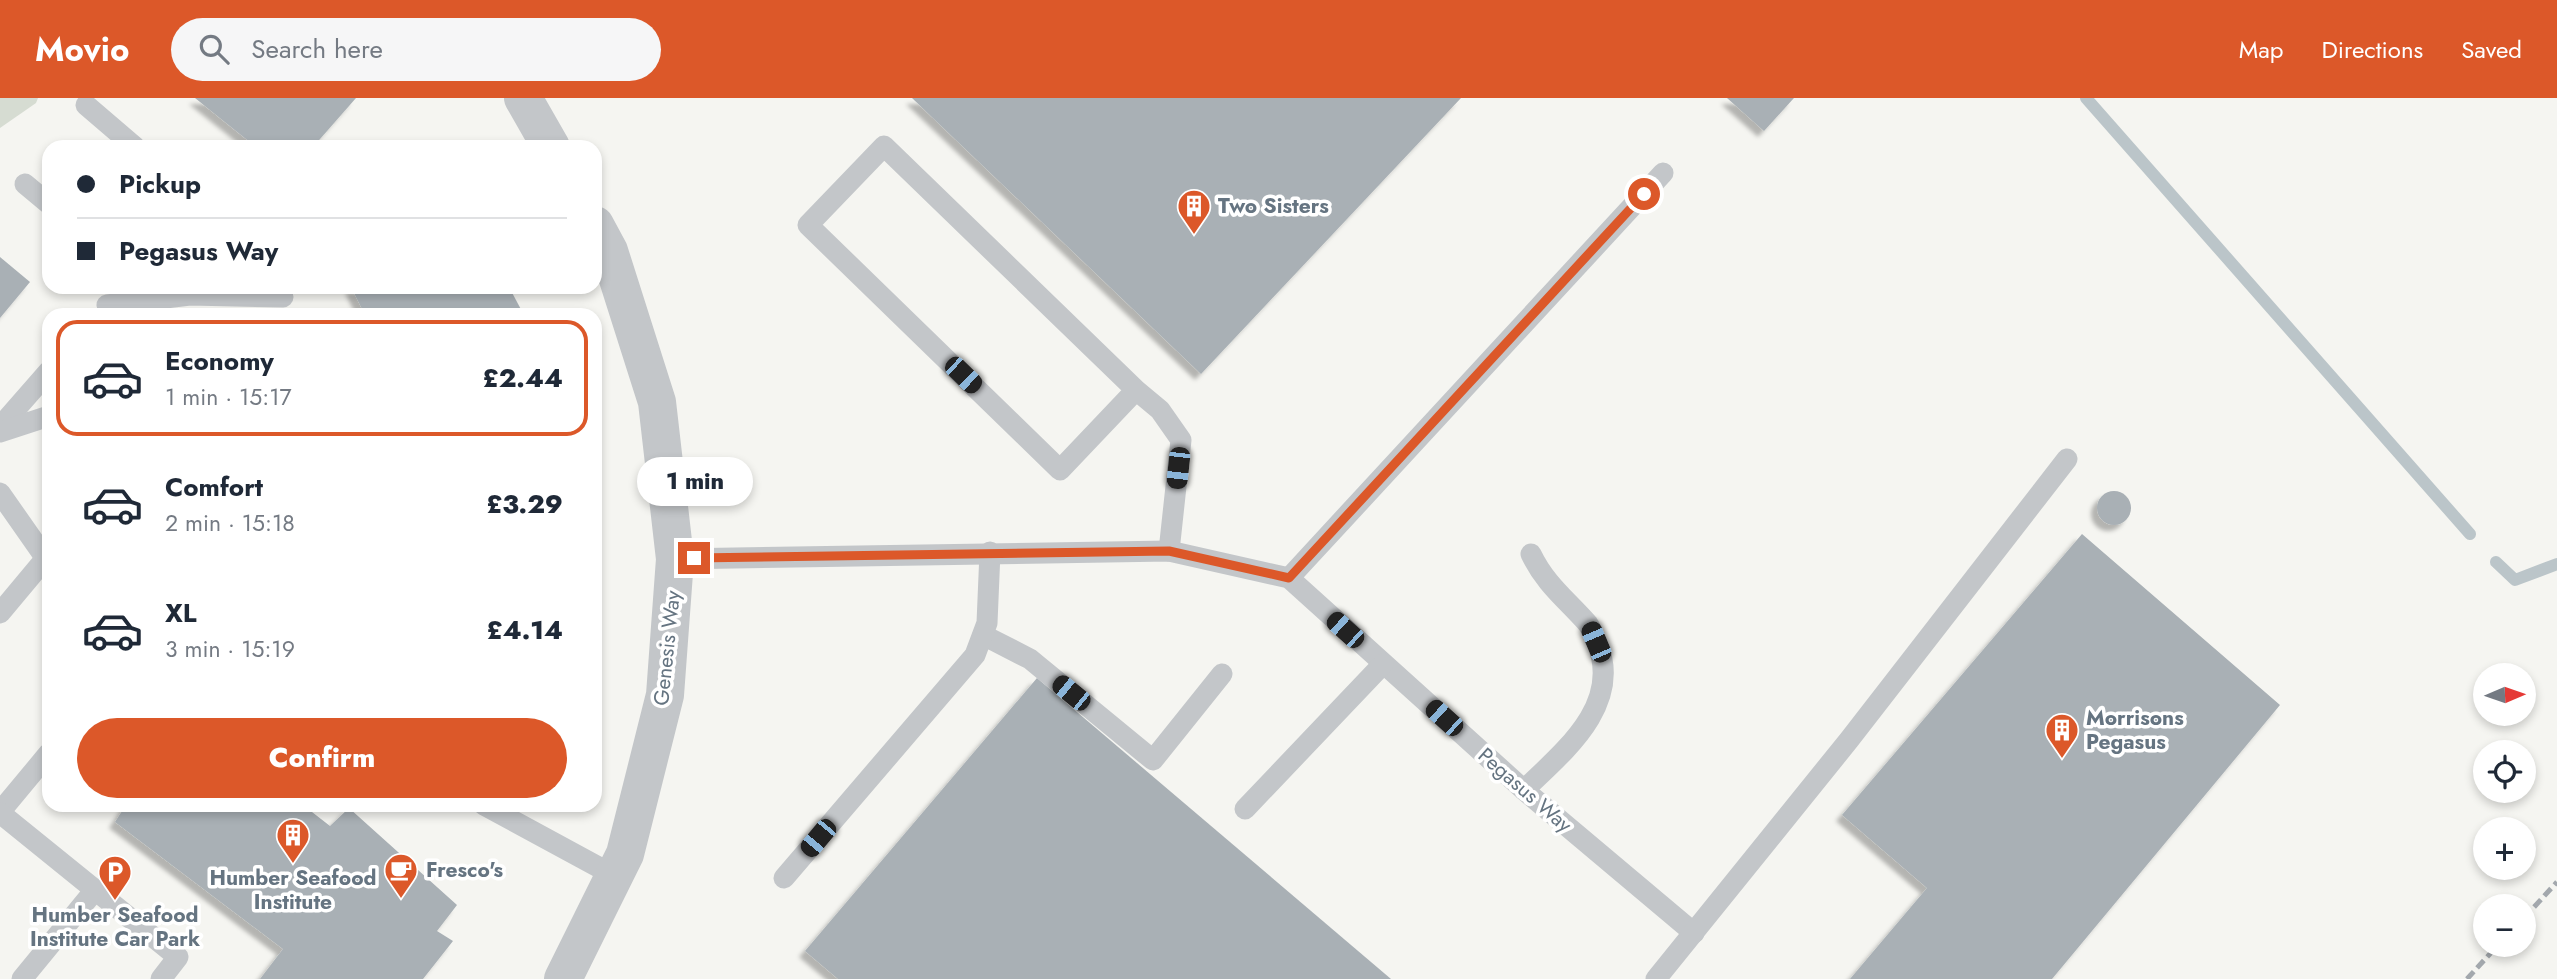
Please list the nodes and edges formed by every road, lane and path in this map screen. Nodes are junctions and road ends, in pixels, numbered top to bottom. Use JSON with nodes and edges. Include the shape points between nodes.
{"nodes":[{"id":1,"x":523,"y":98,"type":"edge"},
{"id":2,"x":86,"y":105,"type":"dead end"},
{"id":3,"x":127,"y":140,"type":"edge"},
{"id":4,"x":547,"y":140,"type":"edge"},
{"id":5,"x":1663,"y":173,"type":"dead end"},
{"id":6,"x":25,"y":184,"type":"dead end"},
{"id":7,"x":42,"y":198,"type":"edge"},
{"id":8,"x":602,"y":238,"type":"edge"},
{"id":9,"x":283,"y":300,"type":"edge"},
{"id":10,"x":105,"y":302,"type":"edge"},
{"id":11,"x":42,"y":379,"type":"edge"},
{"id":12,"x":1136,"y":390,"type":"junction"},
{"id":13,"x":42,"y":418,"type":"edge"},
{"id":14,"x":0,"y":429,"type":"edge"},
{"id":15,"x":2067,"y":459,"type":"dead end"},
{"id":16,"x":0,"y":493,"type":"edge"},
{"id":17,"x":42,"y":546,"type":"edge"},
{"id":18,"x":1169,"y":551,"type":"junction"},
{"id":19,"x":42,"y":552,"type":"edge"},
{"id":20,"x":990,"y":552,"type":"junction"},
{"id":21,"x":1531,"y":554,"type":"dead end"},
{"id":22,"x":675,"y":559,"type":"junction"},
{"id":23,"x":1289,"y":578,"type":"junction"},
{"id":24,"x":0,"y":613,"type":"edge"},
{"id":25,"x":983,"y":635,"type":"junction"},
{"id":26,"x":1383,"y":664,"type":"junction"},
{"id":27,"x":1222,"y":674,"type":"dead end"},
{"id":28,"x":42,"y":761,"type":"edge"},
{"id":29,"x":1524,"y":790,"type":"junction"},
{"id":30,"x":1245,"y":809,"type":"dead end"},
{"id":31,"x":0,"y":812,"type":"edge"},
{"id":32,"x":497,"y":812,"type":"edge"},
{"id":33,"x":615,"y":876,"type":"junction"},
{"id":34,"x":784,"y":878,"type":"dead end"},
{"id":35,"x":95,"y":890,"type":"junction"},
{"id":36,"x":1693,"y":933,"type":"junction"},
{"id":37,"x":22,"y":979,"type":"edge"},
{"id":38,"x":161,"y":979,"type":"edge"},
{"id":39,"x":563,"y":979,"type":"edge"},
{"id":40,"x":1656,"y":979,"type":"edge"}],
"edges":[{"from":1,"to":4,"type":"street"},
{"from":2,"to":3,"type":"lane"},
{"from":5,"to":23,"type":"lane"},
{"from":6,"to":7,"type":"lane"},
{"from":8,"to":22,"type":"street","name":"Genesis Way","via":[[657,402]]},
{"from":9,"to":10,"type":"lane","via":[[190,295]]},
{"from":11,"to":14,"type":"lane"},
{"from":12,"to":12,"type":"lane","via":[[884,146],[808,225],[1060,470]]},
{"from":12,"to":18,"type":"lane","via":[[1160,410],[1181,440]]},
{"from":13,"to":14,"type":"lane"},
{"from":15,"to":36,"type":"lane"},
{"from":16,"to":17,"type":"lane"},
{"from":18,"to":20,"type":"lane","name":"Pegasus Way"},
{"from":18,"to":23,"type":"lane","name":"Pegasus Way"},
{"from":19,"to":24,"type":"lane"},
{"from":20,"to":22,"type":"lane","name":"Pegasus Way"},
{"from":20,"to":25,"type":"lane"},
{"from":21,"to":29,"type":"lane","via":[[1541,574],[1590,627],[1603,656],[1604,681],[1595,713],[1564,752]]},
{"from":22,"to":33,"type":"street","name":"Genesis Way","via":[[665,695],[625,853]]},
{"from":23,"to":26,"type":"lane","name":"Pegasus Way"},
{"from":25,"to":27,"type":"lane","via":[[1030,659],[1153,760]]},
{"from":25,"to":34,"type":"lane","via":[[975,654]]},
{"from":26,"to":29,"type":"lane","name":"Pegasus Way"},
{"from":26,"to":30,"type":"lane"},
{"from":28,"to":31,"type":"lane"},
{"from":29,"to":36,"type":"lane","name":"Pegasus Way"},
{"from":31,"to":35,"type":"lane"},
{"from":32,"to":33,"type":"lane"},
{"from":33,"to":39,"type":"street","name":"Genesis Way"},
{"from":35,"to":37,"type":"lane"},
{"from":35,"to":38,"type":"lane","via":[[178,957]]},
{"from":36,"to":40,"type":"lane"}]}
